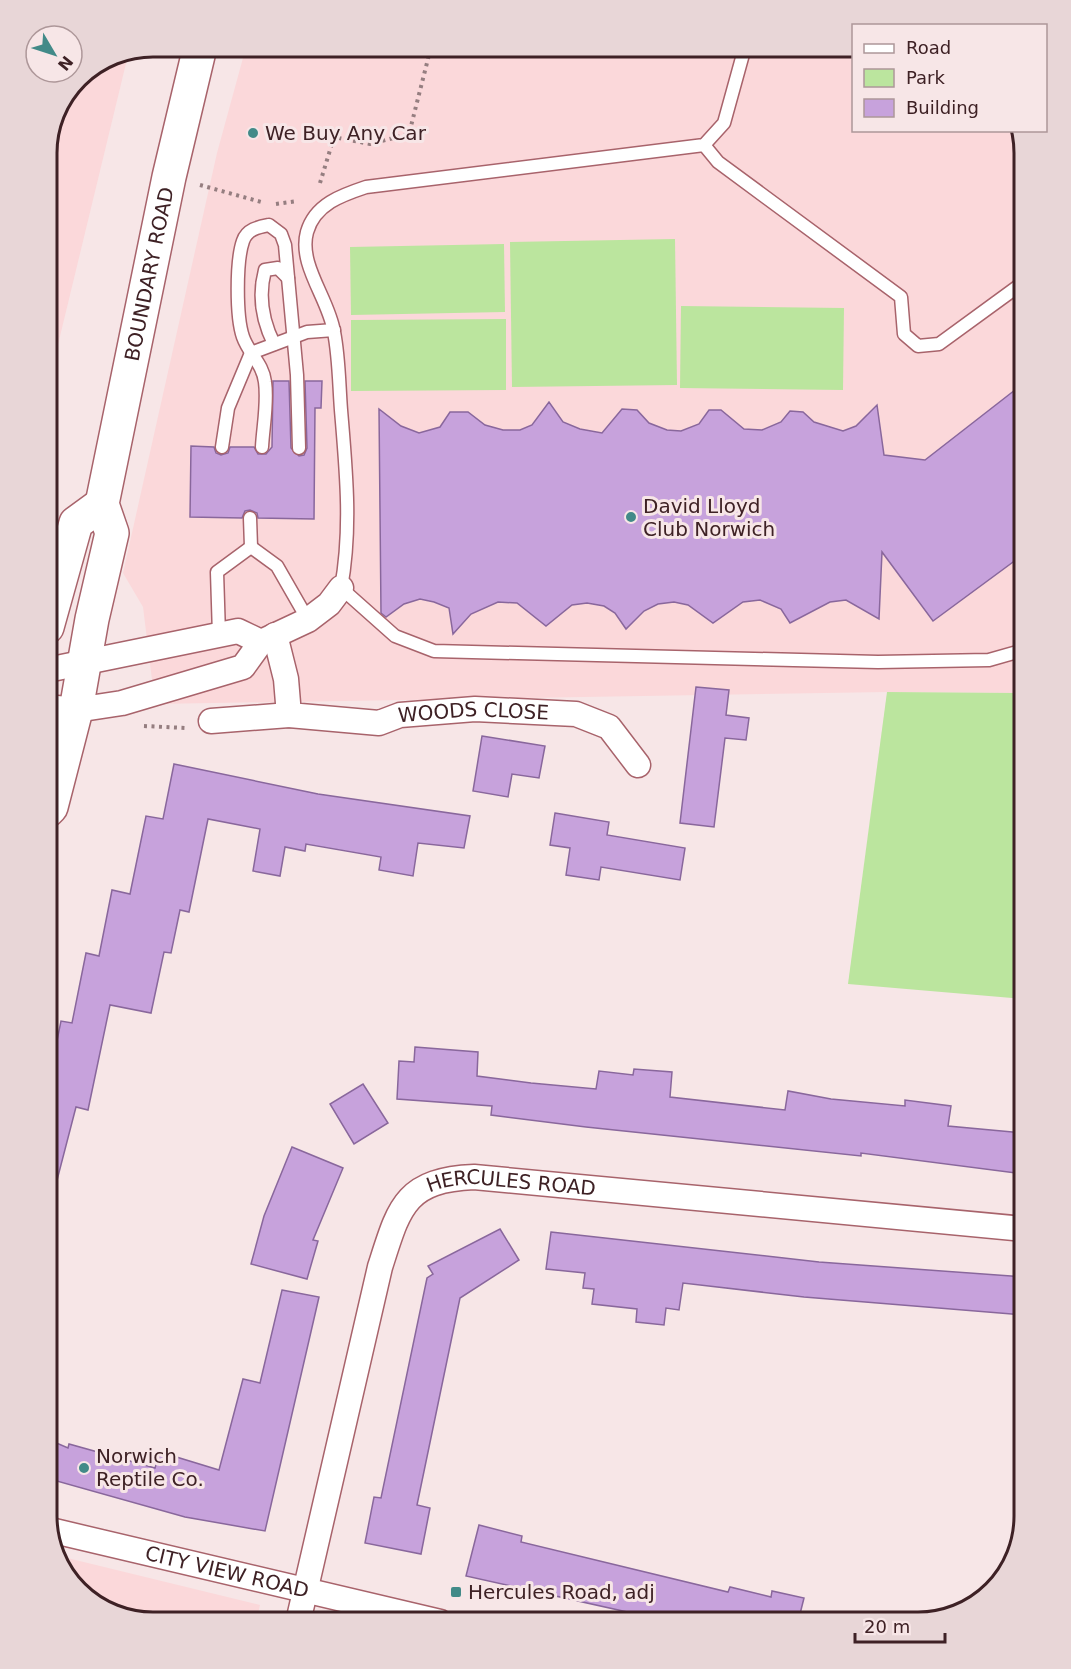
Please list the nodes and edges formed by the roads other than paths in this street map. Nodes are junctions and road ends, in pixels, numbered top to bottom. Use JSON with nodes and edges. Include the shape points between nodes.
{"nodes":[{"id":1,"x":197,"y":57,"type":"edge"},
{"id":2,"x":742,"y":57,"type":"edge"},
{"id":3,"x":704,"y":145,"type":"junction"},
{"id":4,"x":288,"y":278,"type":"junction"},
{"id":5,"x":1014,"y":289,"type":"edge"},
{"id":6,"x":334,"y":330,"type":"junction"},
{"id":7,"x":292,"y":337,"type":"junction"},
{"id":8,"x":274,"y":344,"type":"junction"},
{"id":9,"x":251,"y":353,"type":"junction"},
{"id":10,"x":222,"y":447,"type":"dead end"},
{"id":11,"x":262,"y":447,"type":"dead end"},
{"id":12,"x":299,"y":448,"type":"dead end"},
{"id":13,"x":102,"y":504,"type":"junction"},
{"id":14,"x":250,"y":518,"type":"dead end"},
{"id":15,"x":251,"y":547,"type":"junction"},
{"id":16,"x":341,"y":588,"type":"junction"},
{"id":17,"x":57,"y":591,"type":"edge"},
{"id":18,"x":308,"y":620,"type":"junction"},
{"id":19,"x":219,"y":635,"type":"junction"},
{"id":20,"x":268,"y":638,"type":"junction"},
{"id":21,"x":1014,"y":653,"type":"edge"},
{"id":22,"x":84,"y":660,"type":"junction"},
{"id":23,"x":57,"y":667,"type":"edge"},
{"id":24,"x":62,"y":708,"type":"edge"},
{"id":25,"x":289,"y":715,"type":"junction"},
{"id":26,"x":211,"y":722,"type":"road end"},
{"id":27,"x":57,"y":753,"type":"edge"},
{"id":28,"x":638,"y":765,"type":"dead end"},
{"id":29,"x":1014,"y":1228,"type":"edge"},
{"id":30,"x":59,"y":1532,"type":"edge"},
{"id":31,"x":305,"y":1590,"type":"junction"},
{"id":32,"x":300,"y":1612,"type":"edge"},
{"id":33,"x":398,"y":1612,"type":"edge"}],
"edges":[{"from":1,"to":13,"type":"highway","name":"BOUNDARY ROAD"},
{"from":2,"to":3,"type":"lane","via":[[724,123]]},
{"from":3,"to":5,"type":"lane","via":[[718,162],[902,297],[904,334],[918,346],[939,344]]},
{"from":3,"to":6,"type":"lane","via":[[366,187],[337,196],[316,214],[304,249]]},
{"from":4,"to":7,"type":"lane"},
{"from":4,"to":8,"type":"lane","via":[[278,268],[265,270],[261,287],[263,318]]},
{"from":4,"to":9,"type":"lane","via":[[281,234],[269,225],[254,228],[243,239],[237,295],[240,330]]},
{"from":6,"to":7,"type":"lane"},
{"from":6,"to":16,"type":"lane","via":[[349,502]]},
{"from":7,"to":8,"type":"lane"},
{"from":7,"to":12,"type":"lane"},
{"from":8,"to":9,"type":"lane"},
{"from":9,"to":10,"type":"lane","via":[[228,408]]},
{"from":9,"to":11,"type":"lane","via":[[261,365],[266,383]]},
{"from":13,"to":17,"type":"highway","via":[[76,523]]},
{"from":13,"to":22,"type":"highway","via":[[112,533]]},
{"from":14,"to":15,"type":"lane"},
{"from":15,"to":18,"type":"lane","via":[[277,566]]},
{"from":15,"to":19,"type":"lane","via":[[217,572]]},
{"from":16,"to":18,"type":"street","via":[[329,604]]},
{"from":16,"to":21,"type":"lane","via":[[395,636],[434,651],[878,662],[989,660]]},
{"from":18,"to":20,"type":"street"},
{"from":19,"to":20,"type":"street","via":[[238,632]]},
{"from":19,"to":22,"type":"street"},
{"from":20,"to":24,"type":"street","via":[[243,667],[122,703]]},
{"from":20,"to":25,"type":"street","via":[[286,679]]},
{"from":22,"to":23,"type":"street"},
{"from":22,"to":24,"type":"highway"},
{"from":24,"to":27,"type":"highway"},
{"from":25,"to":26,"type":"street","name":"WOODS CLOSE"},
{"from":25,"to":28,"type":"street","name":"WOODS CLOSE","via":[[378,723],[400,715],[476,709],[576,714],[609,727]]},
{"from":29,"to":31,"type":"street","name":"HERCULES ROAD","via":[[474,1177],[443,1178],[416,1191],[396,1216],[380,1267]]},
{"from":30,"to":31,"type":"street","name":"CITY VIEW ROAD"},
{"from":31,"to":32,"type":"street","name":"HERCULES ROAD"},
{"from":31,"to":33,"type":"street","name":"CITY VIEW ROAD"}]}
